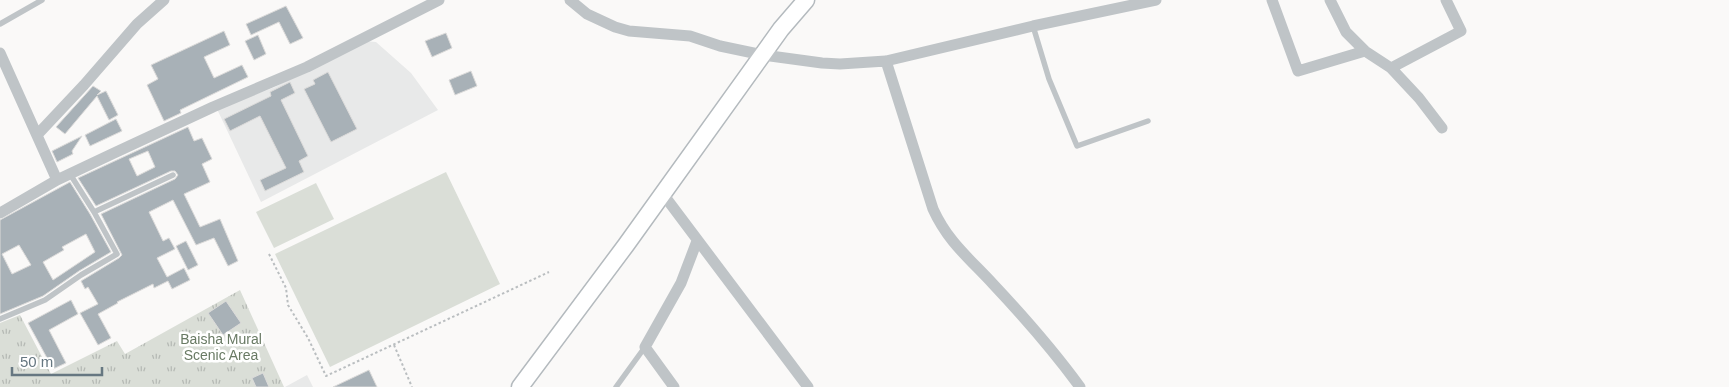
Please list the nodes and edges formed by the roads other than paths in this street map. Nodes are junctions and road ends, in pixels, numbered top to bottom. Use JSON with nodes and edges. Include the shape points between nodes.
{"nodes":[{"id":1,"x":42,"y":0,"type":"edge"},
{"id":2,"x":164,"y":0,"type":"edge"},
{"id":3,"x":439,"y":0,"type":"edge"},
{"id":4,"x":570,"y":0,"type":"edge"},
{"id":5,"x":806,"y":0,"type":"edge"},
{"id":6,"x":1156,"y":0,"type":"edge"},
{"id":7,"x":1272,"y":0,"type":"edge"},
{"id":8,"x":1330,"y":0,"type":"edge"},
{"id":9,"x":1446,"y":0,"type":"edge"},
{"id":10,"x":0,"y":24,"type":"edge"},
{"id":11,"x":1033,"y":26,"type":"junction"},
{"id":12,"x":1365,"y":51,"type":"junction"},
{"id":13,"x":0,"y":53,"type":"edge"},
{"id":14,"x":762,"y":55,"type":"junction"},
{"id":15,"x":886,"y":61,"type":"junction"},
{"id":16,"x":1392,"y":68,"type":"junction"},
{"id":17,"x":1148,"y":121,"type":"dead end"},
{"id":18,"x":1442,"y":128,"type":"dead end"},
{"id":19,"x":37,"y":135,"type":"junction"},
{"id":20,"x":70,"y":174,"type":"junction"},
{"id":21,"x":173,"y":175,"type":"dead end"},
{"id":22,"x":58,"y":180,"type":"junction"},
{"id":23,"x":663,"y":194,"type":"junction"},
{"id":24,"x":94,"y":212,"type":"junction"},
{"id":25,"x":0,"y":213,"type":"edge"},
{"id":26,"x":697,"y":241,"type":"junction"},
{"id":27,"x":0,"y":319,"type":"edge"},
{"id":28,"x":645,"y":346,"type":"junction"},
{"id":29,"x":520,"y":387,"type":"edge"},
{"id":30,"x":616,"y":387,"type":"edge"},
{"id":31,"x":674,"y":387,"type":"edge"},
{"id":32,"x":808,"y":387,"type":"edge"},
{"id":33,"x":1080,"y":387,"type":"edge"}],
"edges":[{"from":1,"to":10,"type":"lane"},
{"from":2,"to":19,"type":"street","via":[[137,24]]},
{"from":3,"to":20,"type":"street","via":[[307,67]]},
{"from":4,"to":14,"type":"street","via":[[587,14],[629,31],[690,36]]},
{"from":5,"to":14,"type":"main road"},
{"from":6,"to":11,"type":"street"},
{"from":7,"to":12,"type":"street","via":[[1298,71]]},
{"from":8,"to":12,"type":"street","via":[[1346,32]]},
{"from":9,"to":16,"type":"street","via":[[1461,31]]},
{"from":11,"to":15,"type":"street"},
{"from":11,"to":17,"type":"lane","via":[[1049,79],[1076,146]]},
{"from":12,"to":16,"type":"street"},
{"from":13,"to":19,"type":"street"},
{"from":14,"to":15,"type":"street","via":[[822,63]]},
{"from":14,"to":23,"type":"main road"},
{"from":15,"to":33,"type":"street","via":[[939,221],[952,242],[1043,338]]},
{"from":16,"to":18,"type":"street"},
{"from":19,"to":22,"type":"street"},
{"from":20,"to":22,"type":"street"},
{"from":20,"to":24,"type":"lane"},
{"from":21,"to":24,"type":"lane"},
{"from":22,"to":25,"type":"street"},
{"from":23,"to":26,"type":"street"},
{"from":23,"to":29,"type":"main road"},
{"from":24,"to":27,"type":"lane","via":[[117,254],[45,300]]},
{"from":26,"to":28,"type":"street","via":[[681,283]]},
{"from":26,"to":32,"type":"street"},
{"from":28,"to":30,"type":"lane"},
{"from":28,"to":31,"type":"street"}]}
